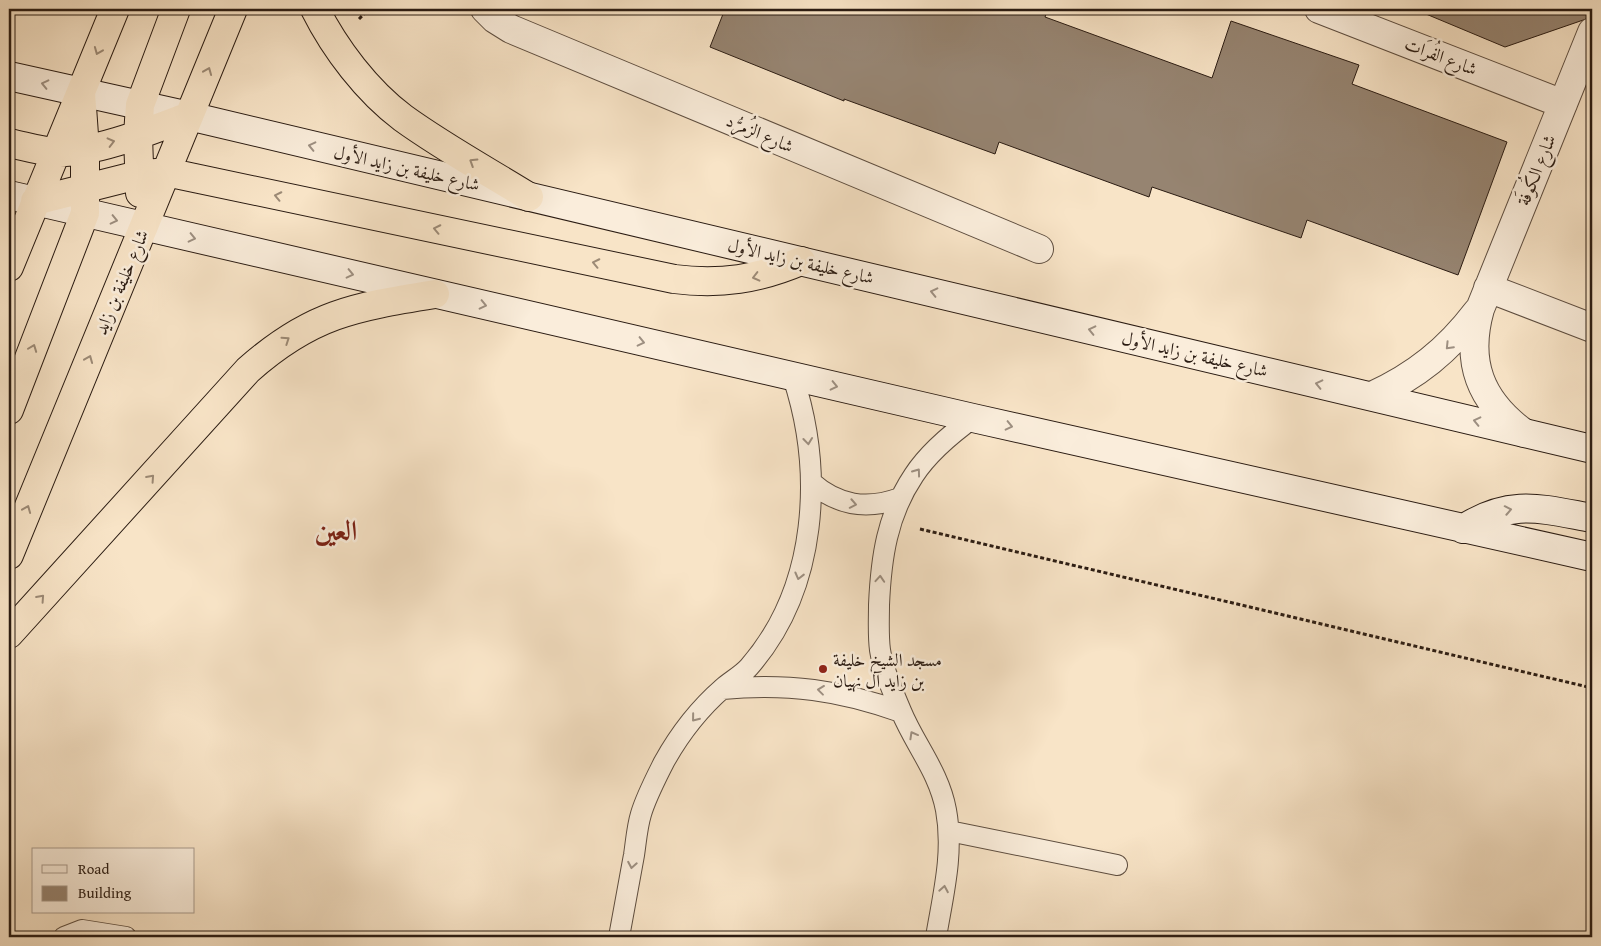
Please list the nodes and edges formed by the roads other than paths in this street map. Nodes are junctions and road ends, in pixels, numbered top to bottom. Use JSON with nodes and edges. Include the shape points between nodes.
{"nodes":[{"id":1,"x":115,"y":9,"type":"edge"},
{"id":2,"x":176,"y":9,"type":"edge"},
{"id":3,"x":233,"y":9,"type":"edge"},
{"id":4,"x":315,"y":9,"type":"edge"},
{"id":5,"x":485,"y":9,"type":"edge"},
{"id":6,"x":1319,"y":9,"type":"edge"},
{"id":7,"x":1592,"y":32,"type":"edge"},
{"id":8,"x":9,"y":76,"type":"edge"},
{"id":9,"x":80,"y":93,"type":"junction"},
{"id":10,"x":1563,"y":104,"type":"junction"},
{"id":11,"x":140,"y":105,"type":"junction"},
{"id":12,"x":189,"y":116,"type":"junction"},
{"id":13,"x":138,"y":136,"type":"junction"},
{"id":14,"x":9,"y":143,"type":"edge"},
{"id":15,"x":85,"y":149,"type":"junction"},
{"id":16,"x":55,"y":152,"type":"junction"},
{"id":17,"x":166,"y":172,"type":"junction"},
{"id":18,"x":138,"y":175,"type":"junction"},
{"id":19,"x":9,"y":195,"type":"edge"},
{"id":20,"x":529,"y":197,"type":"junction"},
{"id":21,"x":85,"y":200,"type":"junction"},
{"id":22,"x":35,"y":201,"type":"junction"},
{"id":23,"x":144,"y":227,"type":"junction"},
{"id":24,"x":1039,"y":249,"type":"dead end"},
{"id":25,"x":801,"y":261,"type":"junction"},
{"id":26,"x":9,"y":267,"type":"edge"},
{"id":27,"x":435,"y":294,"type":"junction"},
{"id":28,"x":1484,"y":298,"type":"junction"},
{"id":29,"x":1592,"y":328,"type":"edge"},
{"id":30,"x":793,"y":376,"type":"junction"},
{"id":31,"x":1372,"y":396,"type":"junction"},
{"id":32,"x":9,"y":410,"type":"edge"},
{"id":33,"x":973,"y":418,"type":"junction"},
{"id":34,"x":1524,"y":433,"type":"junction"},
{"id":35,"x":1592,"y":449,"type":"edge"},
{"id":36,"x":811,"y":482,"type":"junction"},
{"id":37,"x":900,"y":498,"type":"junction"},
{"id":38,"x":1592,"y":518,"type":"edge"},
{"id":39,"x":1463,"y":528,"type":"junction"},
{"id":40,"x":9,"y":554,"type":"edge"},
{"id":41,"x":1592,"y":557,"type":"edge"},
{"id":42,"x":9,"y":634,"type":"edge"},
{"id":43,"x":722,"y":689,"type":"junction"},
{"id":44,"x":901,"y":712,"type":"junction"},
{"id":45,"x":949,"y":831,"type":"junction"},
{"id":46,"x":1117,"y":865,"type":"dead end"},
{"id":47,"x":64,"y":937,"type":"edge"},
{"id":48,"x":126,"y":937,"type":"edge"},
{"id":49,"x":619,"y":937,"type":"edge"},
{"id":50,"x":936,"y":937,"type":"edge"}],
"edges":[{"from":1,"to":9,"type":"highway","one_way":true},
{"from":2,"to":11,"type":"highway"},
{"from":12,"to":3,"type":"highway","name":"شارع خليفة بن زايد","one_way":true},
{"from":20,"to":4,"type":"highway","one_way":true,"via":[[402,117],[354,69],[326,31]]},
{"from":5,"to":24,"type":"main road","name":"شارع الزُمرُّد","via":[[511,29]]},
{"from":6,"to":10,"type":"main road","name":"شارع الفُرَات"},
{"from":7,"to":10,"type":"main road","name":"شارع الكُوفَة"},
{"from":9,"to":8,"type":"main road","name":"شارع خليفة بن زايد الأول","one_way":true},
{"from":9,"to":11,"type":"main road","name":"شارع خليفة بن زايد الأول"},
{"from":9,"to":15,"type":"highway"},
{"from":9,"to":16,"type":"highway"},
{"from":10,"to":28,"type":"main road","name":"شارع الكُوفَة"},
{"from":11,"to":12,"type":"main road","name":"شارع خليفة بن زايد الأول"},
{"from":11,"to":13,"type":"highway"},
{"from":12,"to":13,"type":"highway"},
{"from":12,"to":17,"type":"highway","name":"شارع خليفة بن زايد"},
{"from":20,"to":12,"type":"main road","name":"شارع خليفة بن زايد الأول","one_way":true},
{"from":15,"to":13,"type":"highway","one_way":true},
{"from":13,"to":18,"type":"highway"},
{"from":14,"to":16,"type":"highway"},
{"from":15,"to":16,"type":"highway"},
{"from":15,"to":21,"type":"highway"},
{"from":16,"to":22,"type":"highway"},
{"from":17,"to":18,"type":"highway"},
{"from":17,"to":23,"type":"highway","name":"شارع خليفة بن زايد"},
{"from":25,"to":17,"type":"highway","one_way":true,"via":[[751,279],[724,282],[674,280]]},
{"from":18,"to":21,"type":"highway"},
{"from":18,"to":23,"type":"highway"},
{"from":19,"to":22,"type":"main road"},
{"from":20,"to":25,"type":"main road","name":"شارع خليفة بن زايد الأول"},
{"from":21,"to":22,"type":"main road"},
{"from":21,"to":23,"type":"main road","one_way":true},
{"from":32,"to":21,"type":"highway","one_way":true},
{"from":22,"to":26,"type":"highway"},
{"from":23,"to":27,"type":"main road","one_way":true},
{"from":40,"to":23,"type":"highway","name":"شارع خليفة بن زايد","one_way":true},
{"from":31,"to":25,"type":"main road","name":"شارع خليفة بن زايد الأول","one_way":true},
{"from":27,"to":30,"type":"main road","one_way":true},
{"from":42,"to":27,"type":"highway","one_way":true,"via":[[248,370],[270,351],[320,321],[354,308]]},
{"from":28,"to":29,"type":"main road"},
{"from":28,"to":31,"type":"main road","name":"شارع الكُوفَة","one_way":true,"via":[[1444,352],[1398,384]]},
{"from":28,"to":34,"type":"main road","name":"شارع الكُوفَة","via":[[1474,328],[1476,369],[1494,406]]},
{"from":30,"to":33,"type":"main road","one_way":true},
{"from":30,"to":36,"type":"lane","one_way":true,"via":[[807,429]]},
{"from":34,"to":31,"type":"main road","name":"شارع خليفة بن زايد الأول","one_way":true},
{"from":37,"to":33,"type":"lane","one_way":true,"via":[[931,453]]},
{"from":33,"to":39,"type":"main road","one_way":true},
{"from":34,"to":35,"type":"main road","name":"شارع خليفة بن زايد الأول"},
{"from":36,"to":37,"type":"lane","one_way":true,"via":[[823,493],[853,505],[869,506]]},
{"from":36,"to":43,"type":"lane","one_way":true,"via":[[803,560],[795,591],[767,646],[748,669]]},
{"from":44,"to":37,"type":"lane","one_way":true,"via":[[880,650],[883,548]]},
{"from":39,"to":38,"type":"main road","one_way":true,"via":[[1477,520],[1514,509],[1550,509]]},
{"from":39,"to":41,"type":"main road"},
{"from":44,"to":43,"type":"lane","one_way":true,"via":[[831,691],[758,686]]},
{"from":43,"to":49,"type":"lane","one_way":true,"via":[[680,736],[664,762],[641,814]]},
{"from":45,"to":44,"type":"lane","one_way":true,"via":[[940,785]]},
{"from":45,"to":46,"type":"lane"},
{"from":50,"to":45,"type":"lane","one_way":true,"via":[[948,861]]},
{"from":47,"to":48,"type":"lane","via":[[82,930]]}]}
